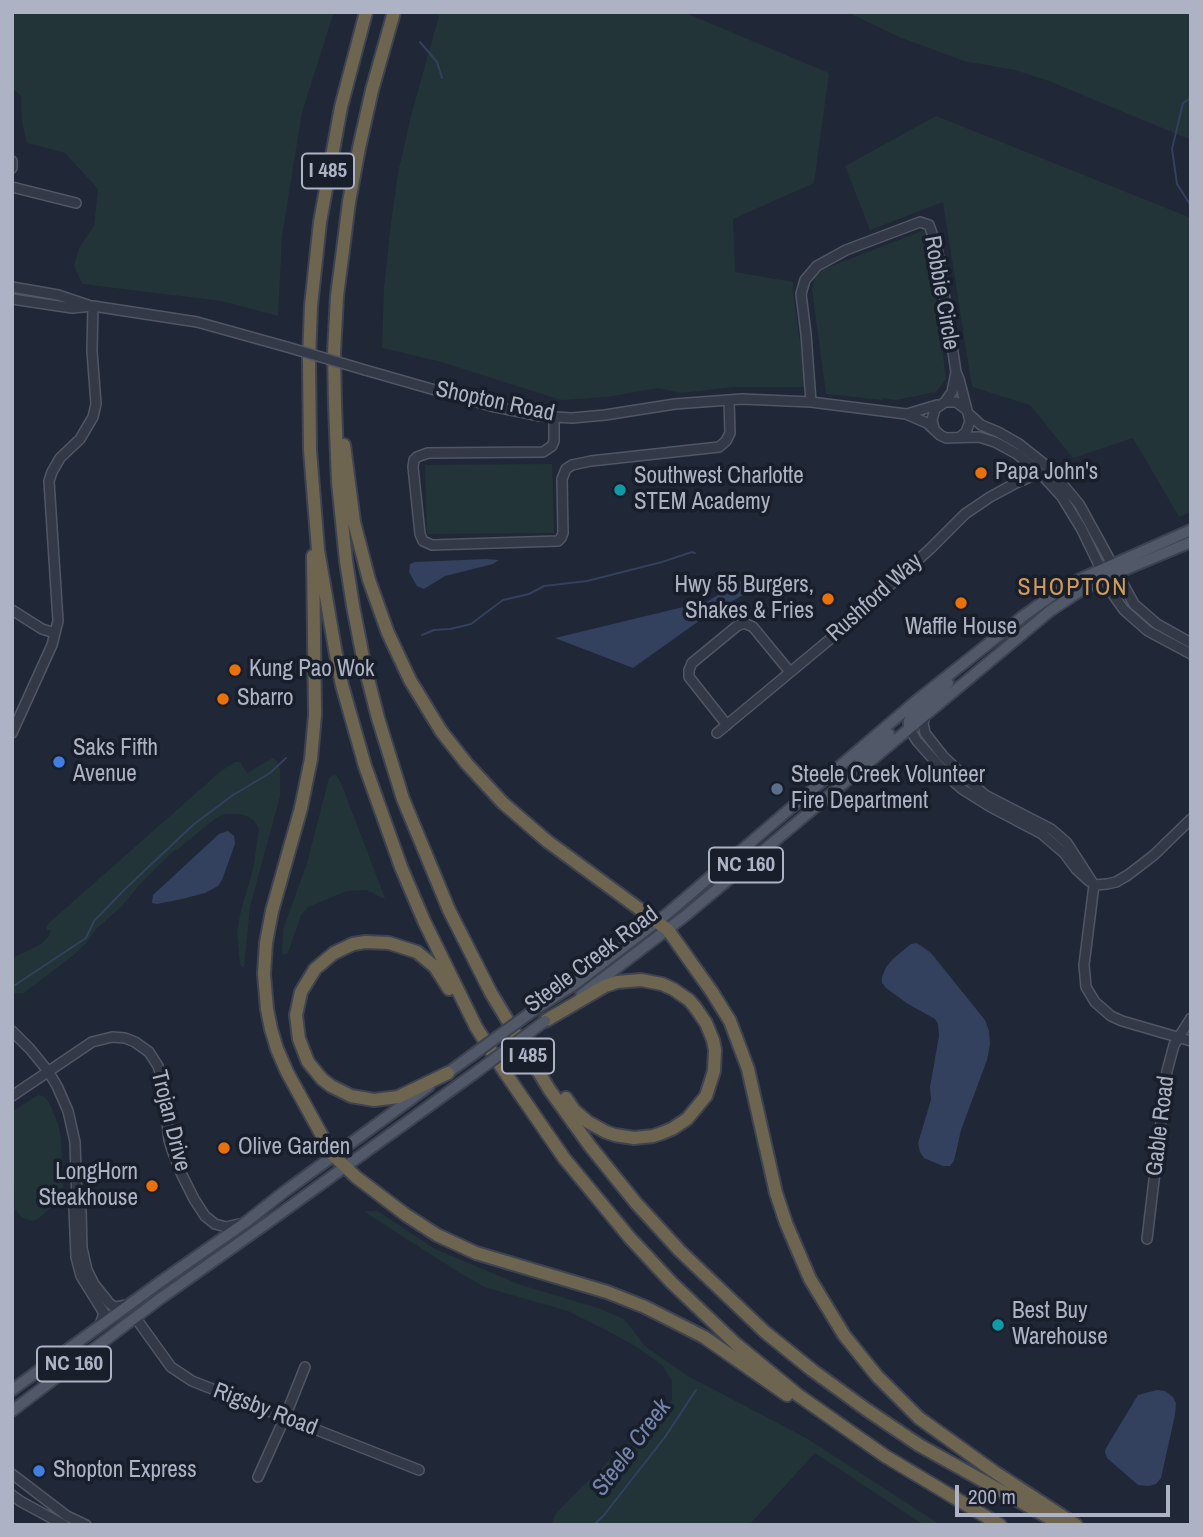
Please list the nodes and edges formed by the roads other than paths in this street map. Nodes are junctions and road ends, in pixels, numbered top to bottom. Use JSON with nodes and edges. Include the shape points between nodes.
{"nodes":[{"id":1,"x":366,"y":12,"type":"edge"},
{"id":2,"x":394,"y":12,"type":"edge"},
{"id":3,"x":12,"y":161,"type":"edge"},
{"id":4,"x":12,"y":168,"type":"edge"},
{"id":5,"x":12,"y":187,"type":"edge"},
{"id":6,"x":76,"y":203,"type":"dead end"},
{"id":7,"x":12,"y":287,"type":"edge"},
{"id":8,"x":337,"y":296,"type":"junction"},
{"id":9,"x":12,"y":299,"type":"edge"},
{"id":10,"x":93,"y":306,"type":"junction"},
{"id":11,"x":956,"y":372,"type":"junction"},
{"id":12,"x":729,"y":400,"type":"junction"},
{"id":13,"x":811,"y":402,"type":"junction"},
{"id":14,"x":942,"y":403,"type":"junction"},
{"id":15,"x":968,"y":412,"type":"junction"},
{"id":16,"x":906,"y":414,"type":"junction"},
{"id":17,"x":554,"y":417,"type":"junction"},
{"id":18,"x":934,"y":428,"type":"junction"},
{"id":19,"x":960,"y":437,"type":"junction"},
{"id":20,"x":1040,"y":473,"type":"junction"},
{"id":21,"x":312,"y":484,"type":"junction"},
{"id":22,"x":1191,"y":530,"type":"edge"},
{"id":23,"x":1191,"y":542,"type":"edge"},
{"id":24,"x":1115,"y":568,"type":"junction"},
{"id":25,"x":1103,"y":573,"type":"junction"},
{"id":26,"x":12,"y":610,"type":"edge"},
{"id":27,"x":55,"y":632,"type":"junction"},
{"id":28,"x":1191,"y":643,"type":"edge"},
{"id":29,"x":980,"y":651,"type":"junction"},
{"id":30,"x":1191,"y":654,"type":"edge"},
{"id":31,"x":790,"y":672,"type":"junction"},
{"id":32,"x":926,"y":714,"type":"junction"},
{"id":33,"x":897,"y":718,"type":"junction"},
{"id":34,"x":727,"y":724,"type":"junction"},
{"id":35,"x":909,"y":728,"type":"junction"},
{"id":36,"x":12,"y":733,"type":"edge"},
{"id":37,"x":717,"y":733,"type":"dead end"},
{"id":38,"x":824,"y":799,"type":"junction"},
{"id":39,"x":1191,"y":819,"type":"edge"},
{"id":40,"x":1094,"y":885,"type":"junction"},
{"id":41,"x":657,"y":921,"type":"junction"},
{"id":42,"x":668,"y":930,"type":"junction"},
{"id":43,"x":491,"y":993,"type":"junction"},
{"id":44,"x":1191,"y":1018,"type":"edge"},
{"id":45,"x":545,"y":1021,"type":"junction"},
{"id":46,"x":476,"y":1027,"type":"junction"},
{"id":47,"x":12,"y":1031,"type":"edge"},
{"id":48,"x":1178,"y":1038,"type":"junction"},
{"id":49,"x":1191,"y":1041,"type":"edge"},
{"id":50,"x":48,"y":1071,"type":"junction"},
{"id":51,"x":448,"y":1073,"type":"junction"},
{"id":52,"x":12,"y":1096,"type":"edge"},
{"id":53,"x":333,"y":1155,"type":"junction"},
{"id":54,"x":345,"y":1167,"type":"junction"},
{"id":55,"x":77,"y":1203,"type":"junction"},
{"id":56,"x":246,"y":1222,"type":"junction"},
{"id":57,"x":1147,"y":1239,"type":"dead end"},
{"id":58,"x":163,"y":1280,"type":"junction"},
{"id":59,"x":128,"y":1305,"type":"junction"},
{"id":60,"x":135,"y":1317,"type":"junction"},
{"id":61,"x":100,"y":1325,"type":"junction"},
{"id":62,"x":305,"y":1367,"type":"dead end"},
{"id":63,"x":12,"y":1390,"type":"edge"},
{"id":64,"x":12,"y":1411,"type":"edge"},
{"id":65,"x":285,"y":1418,"type":"junction"},
{"id":66,"x":886,"y":1456,"type":"junction"},
{"id":67,"x":419,"y":1470,"type":"dead end"},
{"id":68,"x":12,"y":1474,"type":"edge"},
{"id":69,"x":258,"y":1477,"type":"dead end"},
{"id":70,"x":12,"y":1495,"type":"edge"},
{"id":71,"x":48,"y":1502,"type":"junction"},
{"id":72,"x":40,"y":1517,"type":"junction"},
{"id":73,"x":64,"y":1525,"type":"edge"},
{"id":74,"x":86,"y":1525,"type":"edge"},
{"id":75,"x":1000,"y":1525,"type":"edge"},
{"id":76,"x":1062,"y":1525,"type":"edge"},
{"id":77,"x":1076,"y":1525,"type":"edge"}],
"edges":[{"from":1,"to":21,"type":"highway","number":"I 485","via":[[338,118],[316,254],[308,407]]},
{"from":2,"to":8,"type":"highway","number":"I 485","via":[[359,148]]},
{"from":3,"to":4,"type":"street"},
{"from":5,"to":6,"type":"street"},
{"from":7,"to":10,"type":"street","name":"Shopton Road"},
{"from":8,"to":41,"type":"highway","via":[[345,453],[354,522],[375,601],[410,680],[441,731],[503,803]]},
{"from":8,"to":43,"type":"highway","number":"I 485","via":[[334,394],[338,481],[364,663],[407,810],[449,910]]},
{"from":9,"to":10,"type":"street","name":"Shopton Road","via":[[72,308]]},
{"from":10,"to":17,"type":"street","name":"Shopton Road","bridge":true,"via":[[197,322],[491,406]]},
{"from":10,"to":27,"type":"street","via":[[93,417],[80,439],[60,458],[49,481]]},
{"from":11,"to":13,"type":"street","name":"Robbie Circle","via":[[937,247],[929,225],[915,223],[846,250],[817,266],[805,279],[801,293]]},
{"from":11,"to":14,"type":"street","name":"Robbie Circle","via":[[952,392]]},
{"from":11,"to":15,"type":"street","name":"Robbie Circle"},
{"from":12,"to":13,"type":"street","name":"Shopton Road"},
{"from":12,"to":17,"type":"street","name":"Shopton Road"},
{"from":12,"to":17,"type":"street","via":[[730,433],[719,447],[591,461],[566,469],[564,533],[558,541],[432,545],[423,541],[413,467],[417,457],[428,453],[543,452],[554,441]]},
{"from":13,"to":16,"type":"street","name":"Shopton Road"},
{"from":14,"to":15,"type":"street","via":[[956,402]]},
{"from":14,"to":16,"type":"street","name":"Shopton Road"},
{"from":14,"to":18,"type":"street","via":[[933,414]]},
{"from":15,"to":19,"type":"street","via":[[970,421]]},
{"from":15,"to":24,"type":"street","via":[[1054,472],[1079,504]]},
{"from":16,"to":18,"type":"street","name":"Shopton Road"},
{"from":18,"to":19,"type":"street","via":[[946,438]]},
{"from":19,"to":20,"type":"street","via":[[995,442]]},
{"from":20,"to":25,"type":"street","via":[[1062,497]]},
{"from":20,"to":31,"type":"street","name":"Rushford Way","via":[[965,514]]},
{"from":21,"to":46,"type":"highway","number":"I 485","via":[[334,649],[365,766],[401,867]]},
{"from":21,"to":53,"type":"highway","via":[[313,748],[270,919],[264,974],[277,1049]]},
{"from":22,"to":24,"type":"main road","name":"Steele Creek Road","number":"NC 160"},
{"from":23,"to":24,"type":"main road","name":"Steele Creek Road","number":"NC 160"},
{"from":24,"to":25,"type":"main road","name":"Steele Creek Road","number":"NC 160"},
{"from":24,"to":28,"type":"street","via":[[1146,617]]},
{"from":25,"to":29,"type":"main road","name":"Steele Creek Road","number":"NC 160","via":[[1061,589]]},
{"from":25,"to":30,"type":"street","via":[[1135,621]]},
{"from":25,"to":32,"type":"main road","name":"Steele Creek Road","number":"NC 160"},
{"from":26,"to":27,"type":"street"},
{"from":27,"to":36,"type":"street"},
{"from":29,"to":33,"type":"main road","name":"Steele Creek Road","number":"NC 160"},
{"from":29,"to":35,"type":"main road","via":[[912,715]]},
{"from":31,"to":34,"type":"street","name":"Rushford Way"},
{"from":31,"to":34,"type":"street","via":[[753,627],[744,623],[692,663],[689,677]]},
{"from":32,"to":35,"type":"main road","name":"Steele Creek Road","number":"NC 160"},
{"from":32,"to":40,"type":"street","via":[[925,733],[943,756],[985,795],[1041,823],[1067,843]]},
{"from":33,"to":38,"type":"main road","via":[[897,727]]},
{"from":33,"to":41,"type":"main road","name":"Steele Creek Road","number":"NC 160"},
{"from":34,"to":37,"type":"street","name":"Rushford Way"},
{"from":35,"to":38,"type":"main road","name":"Steele Creek Road","number":"NC 160"},
{"from":35,"to":40,"type":"street","via":[[962,789],[1042,834]]},
{"from":38,"to":42,"type":"main road","name":"Steele Creek Road","number":"NC 160"},
{"from":39,"to":40,"type":"street","via":[[1128,875]]},
{"from":40,"to":48,"type":"street","via":[[1084,965],[1090,995],[1111,1016]]},
{"from":41,"to":42,"type":"highway"},
{"from":41,"to":51,"type":"main road","name":"Steele Creek Road","number":"NC 160","bridge":true},
{"from":42,"to":45,"type":"main road","name":"Steele Creek Road","number":"NC 160"},
{"from":42,"to":77,"type":"highway","via":[[736,1035],[786,1223],[810,1279],[844,1335],[919,1418]]},
{"from":43,"to":45,"type":"highway","via":[[574,1110],[606,1132],[653,1136],[687,1119],[706,1096],[715,1050],[695,1007],[673,989],[641,980],[617,982]]},
{"from":43,"to":76,"type":"highway","number":"I 485","via":[[590,1146],[636,1203],[724,1294],[803,1363],[867,1410],[919,1445]]},
{"from":44,"to":48,"type":"street","name":"Gable Road"},
{"from":45,"to":54,"type":"main road","name":"Steele Creek Road","number":"NC 160","bridge":true},
{"from":46,"to":51,"type":"highway","via":[[435,967],[399,945],[353,944],[334,953],[308,979],[298,1004],[296,1027],[308,1062],[331,1086],[351,1096],[386,1099]]},
{"from":46,"to":66,"type":"highway","number":"I 485","via":[[564,1158],[672,1283],[770,1373]]},
{"from":47,"to":50,"type":"street"},
{"from":48,"to":49,"type":"street"},
{"from":48,"to":57,"type":"street","name":"Gable Road","via":[[1167,1072]]},
{"from":50,"to":52,"type":"street","name":"Trojan Drive"},
{"from":50,"to":55,"type":"street","via":[[73,1129]]},
{"from":50,"to":56,"type":"street","name":"Trojan Drive","via":[[104,1037],[125,1038],[140,1045],[159,1070],[172,1150],[186,1185],[215,1224],[226,1227]]},
{"from":51,"to":53,"type":"main road","name":"Steele Creek Road","number":"NC 160"},
{"from":53,"to":54,"type":"highway"},
{"from":53,"to":56,"type":"main road","name":"Steele Creek Road","number":"NC 160"},
{"from":54,"to":60,"type":"main road","name":"Steele Creek Road","number":"NC 160"},
{"from":54,"to":66,"type":"highway","via":[[406,1215],[456,1244],[625,1299],[680,1324]]},
{"from":55,"to":59,"type":"street","via":[[89,1275],[110,1304]]},
{"from":55,"to":61,"type":"street","via":[[76,1257],[81,1276],[104,1313]]},
{"from":56,"to":58,"type":"main road","name":"Steele Creek Road","number":"NC 160"},
{"from":58,"to":59,"type":"main road","name":"Steele Creek Road","number":"NC 160"},
{"from":58,"to":60,"type":"main road","via":[[162,1288],[133,1311]]},
{"from":59,"to":61,"type":"main road","name":"Steele Creek Road","number":"NC 160"},
{"from":60,"to":64,"type":"main road","name":"Steele Creek Road","number":"NC 160"},
{"from":60,"to":65,"type":"street","name":"Rigsby Road","via":[[181,1375]]},
{"from":61,"to":63,"type":"main road","name":"Steele Creek Road","number":"NC 160"},
{"from":62,"to":65,"type":"street"},
{"from":65,"to":67,"type":"street","name":"Rigsby Road"},
{"from":65,"to":69,"type":"street"},
{"from":66,"to":75,"type":"highway","number":"I 485"},
{"from":68,"to":71,"type":"street"},
{"from":70,"to":72,"type":"street"},
{"from":71,"to":72,"type":"street"},
{"from":71,"to":74,"type":"street"},
{"from":72,"to":73,"type":"street"}]}
